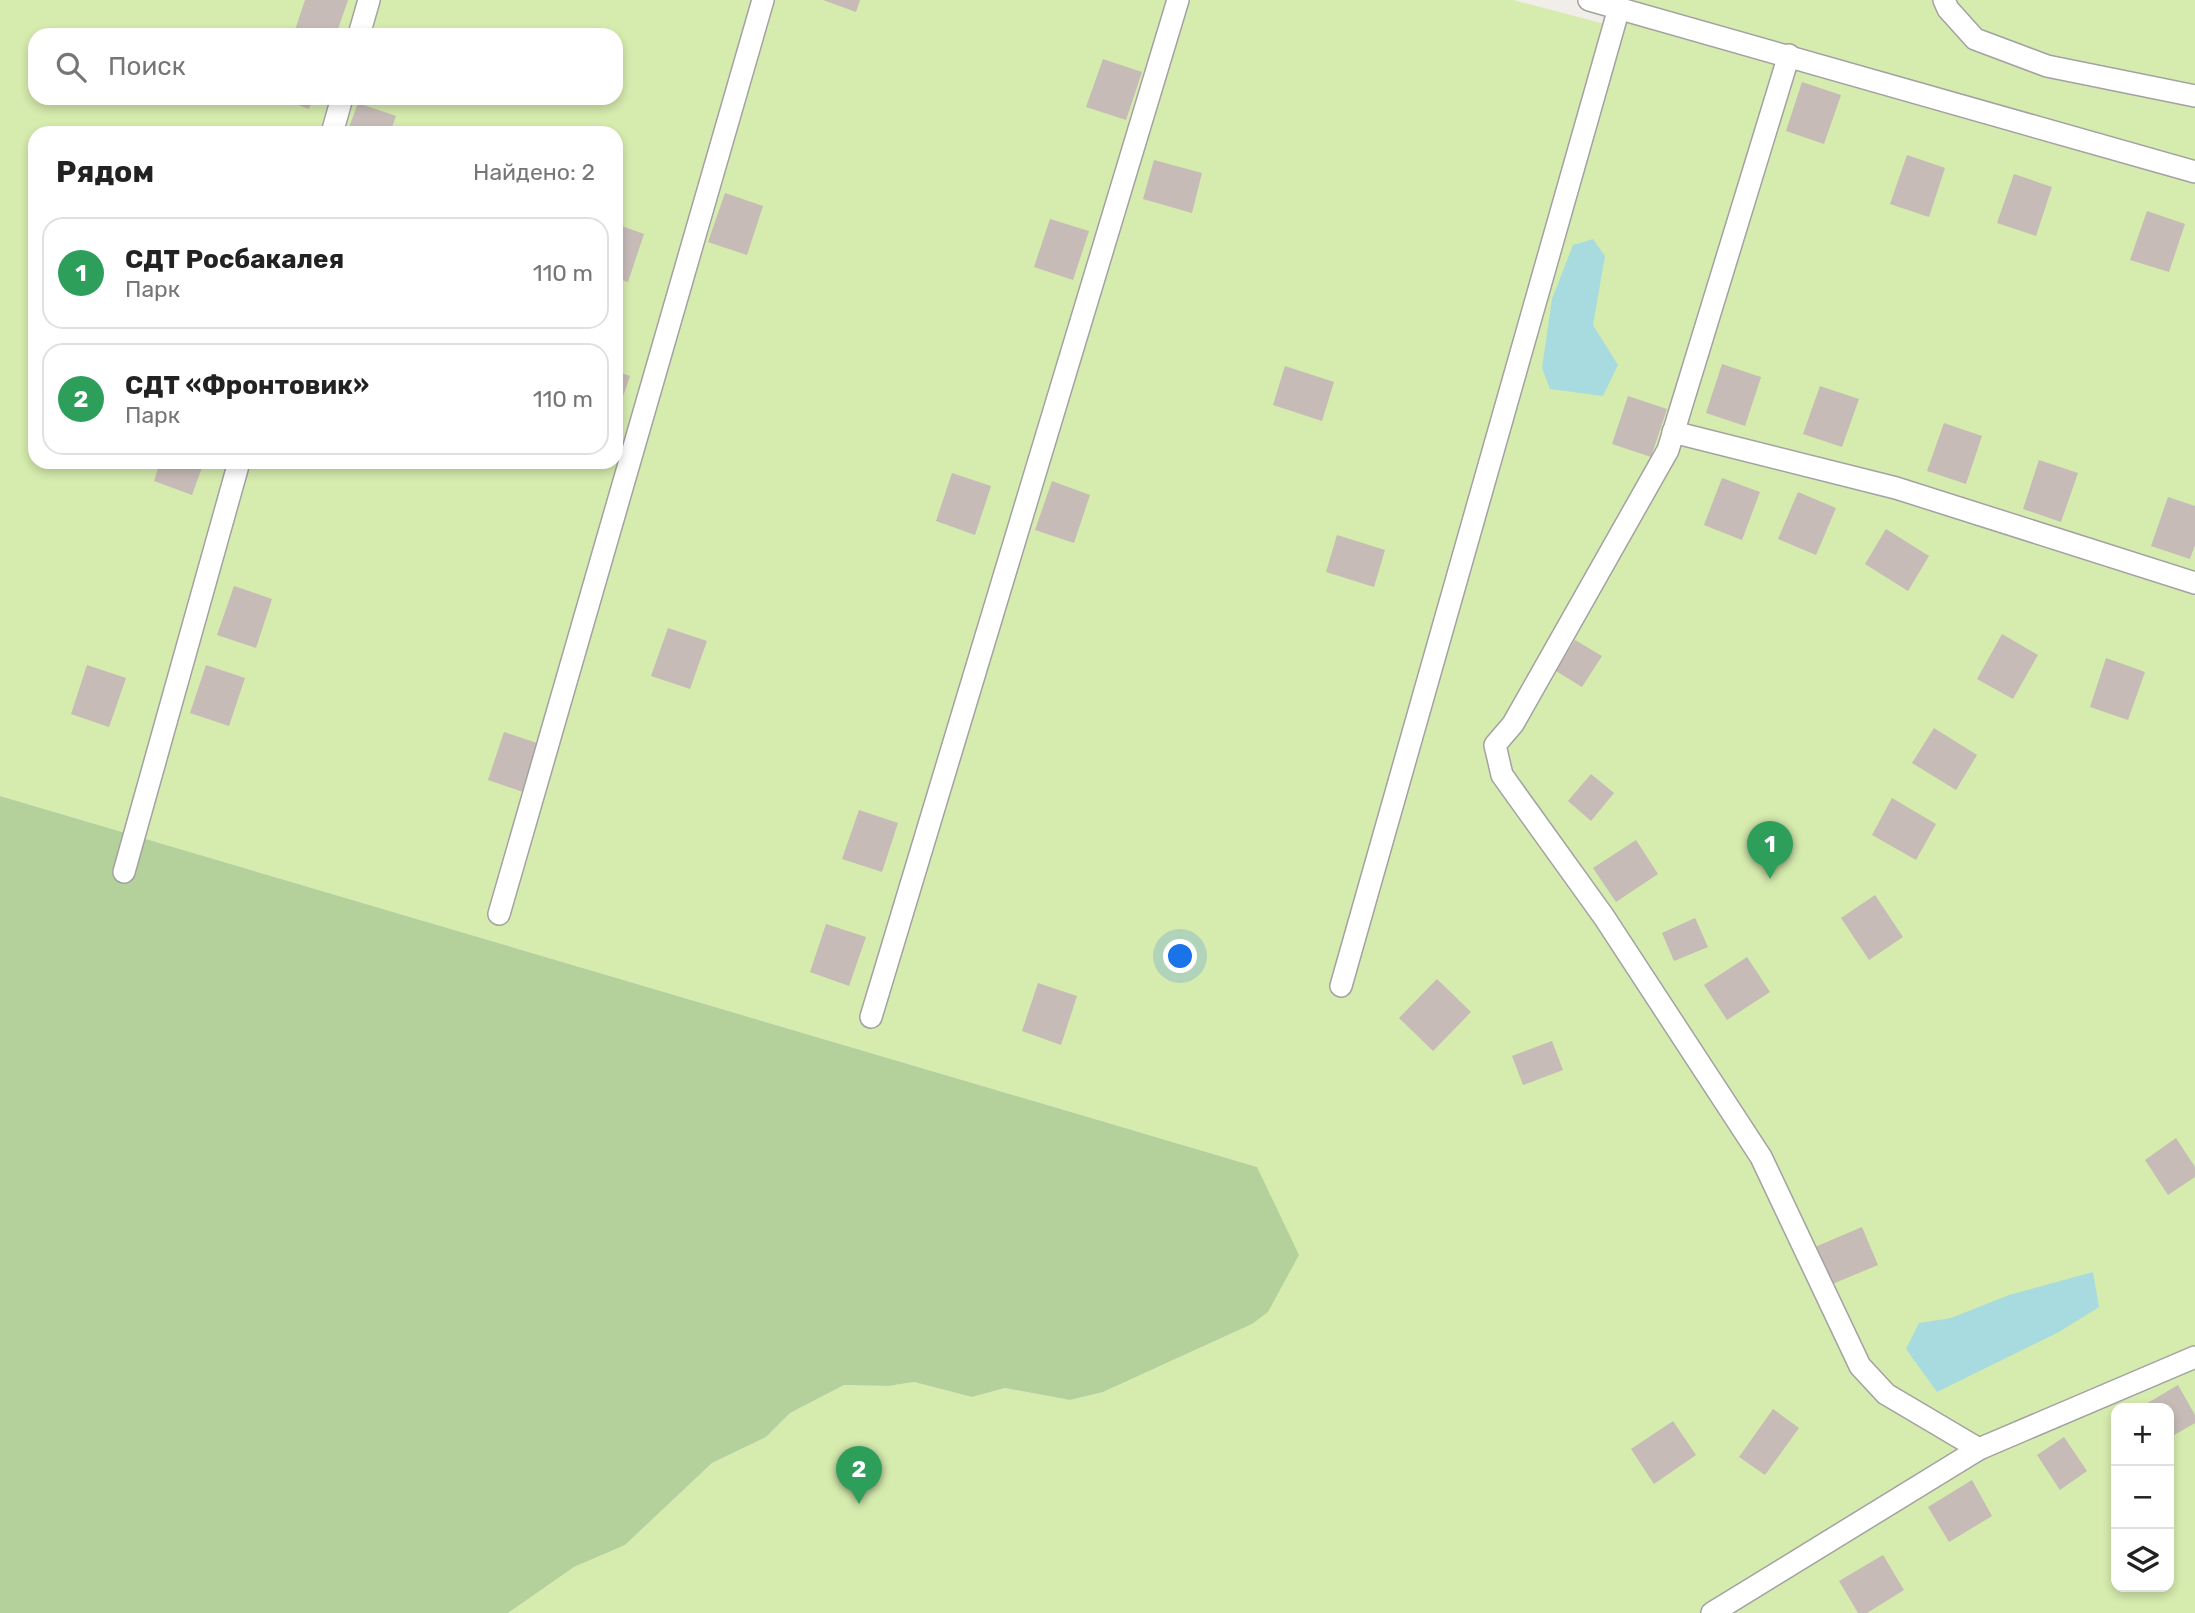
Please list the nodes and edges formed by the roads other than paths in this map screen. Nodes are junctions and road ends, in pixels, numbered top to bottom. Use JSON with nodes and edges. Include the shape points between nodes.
{"nodes":[{"id":1,"x":369,"y":0,"type":"edge"},
{"id":2,"x":763,"y":0,"type":"edge"},
{"id":3,"x":1178,"y":0,"type":"edge"},
{"id":4,"x":1589,"y":0,"type":"edge"},
{"id":5,"x":1944,"y":0,"type":"edge"},
{"id":6,"x":1619,"y":8,"type":"junction"},
{"id":7,"x":361,"y":28,"type":"edge"},
{"id":8,"x":1789,"y":55,"type":"junction"},
{"id":9,"x":2195,"y":96,"type":"edge"},
{"id":10,"x":340,"y":105,"type":"edge"},
{"id":11,"x":334,"y":126,"type":"edge"},
{"id":12,"x":2195,"y":172,"type":"edge"},
{"id":13,"x":1673,"y":432,"type":"junction"},
{"id":14,"x":237,"y":469,"type":"edge"},
{"id":15,"x":2195,"y":583,"type":"edge"},
{"id":16,"x":124,"y":872,"type":"dead end"},
{"id":17,"x":499,"y":914,"type":"dead end"},
{"id":18,"x":1341,"y":986,"type":"dead end"},
{"id":19,"x":871,"y":1017,"type":"dead end"},
{"id":20,"x":2195,"y":1357,"type":"edge"},
{"id":21,"x":1979,"y":1449,"type":"junction"},
{"id":22,"x":1712,"y":1613,"type":"edge"}],
"edges":[{"from":1,"to":7,"type":"lane"},
{"from":2,"to":17,"type":"lane"},
{"from":3,"to":19,"type":"lane"},
{"from":4,"to":6,"type":"lane"},
{"from":5,"to":9,"type":"lane","via":[[1975,39],[2047,66]]},
{"from":6,"to":8,"type":"lane"},
{"from":6,"to":18,"type":"lane"},
{"from":8,"to":12,"type":"lane"},
{"from":8,"to":13,"type":"lane"},
{"from":10,"to":11,"type":"lane"},
{"from":13,"to":15,"type":"lane","via":[[1896,488]]},
{"from":13,"to":21,"type":"lane","via":[[1668,450],[1519,712],[1495,745],[1502,775],[1604,918],[1762,1157],[1860,1366],[1886,1394]]},
{"from":14,"to":16,"type":"lane"},
{"from":20,"to":21,"type":"lane"},
{"from":21,"to":22,"type":"lane"}]}
